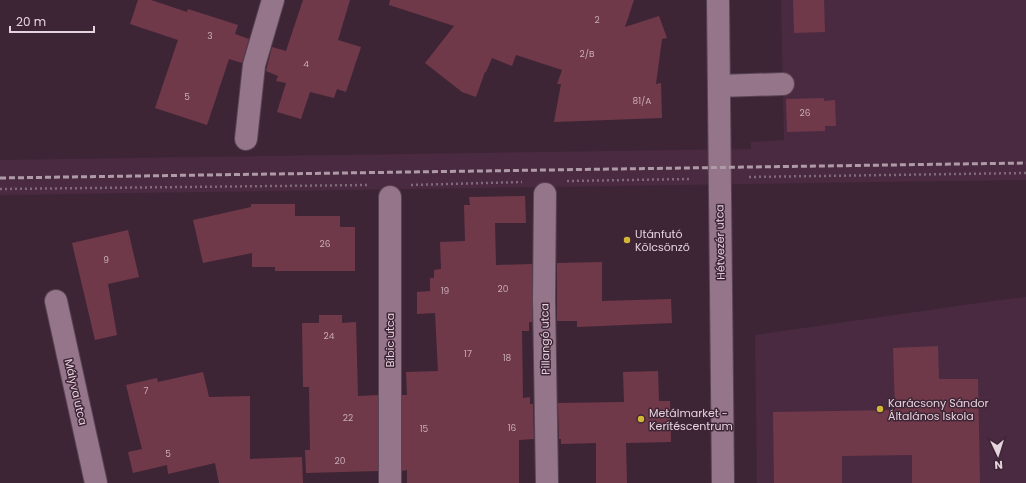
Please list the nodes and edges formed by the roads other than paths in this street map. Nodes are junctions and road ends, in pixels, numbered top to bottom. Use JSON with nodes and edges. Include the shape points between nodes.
{"nodes":[{"id":1,"x":273,"y":0,"type":"edge"},
{"id":2,"x":713,"y":1,"type":"edge"},
{"id":3,"x":783,"y":84,"type":"dead end"},
{"id":4,"x":719,"y":86,"type":"junction"},
{"id":5,"x":246,"y":139,"type":"dead end"},
{"id":6,"x":544,"y":186,"type":"road end"},
{"id":7,"x":390,"y":196,"type":"dead end"},
{"id":8,"x":56,"y":301,"type":"dead end"},
{"id":9,"x":96,"y":483,"type":"edge"},
{"id":10,"x":390,"y":483,"type":"edge"},
{"id":11,"x":547,"y":483,"type":"edge"},
{"id":12,"x":723,"y":483,"type":"edge"}],
"edges":[{"from":1,"to":5,"type":"street","via":[[254,65]]},
{"from":2,"to":4,"type":"street","name":"Hétvezér utca"},
{"from":3,"to":4,"type":"street"},
{"from":4,"to":12,"type":"street","name":"Hétvezér utca"},
{"from":6,"to":11,"type":"street","name":"Pillangó utca"},
{"from":7,"to":10,"type":"street","name":"Bíbic utca"},
{"from":8,"to":9,"type":"street","name":"Mályva utca"}]}
